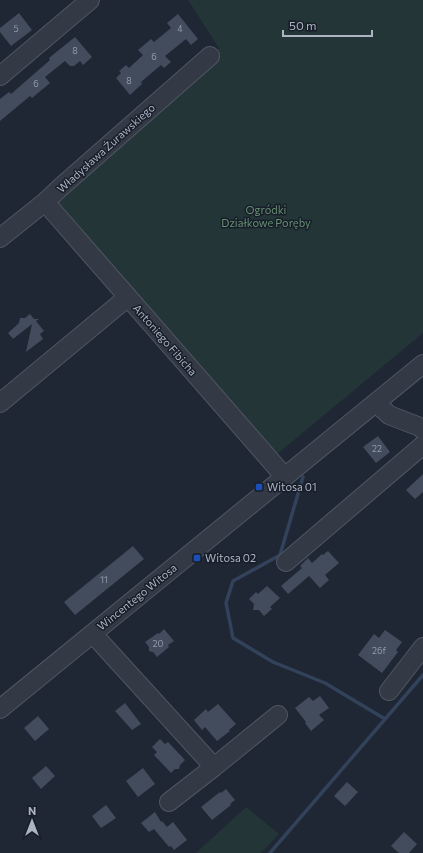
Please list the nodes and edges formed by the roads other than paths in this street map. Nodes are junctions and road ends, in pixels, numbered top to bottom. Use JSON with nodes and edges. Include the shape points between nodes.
{"nodes":[{"id":1,"x":90,"y":0,"type":"edge"},
{"id":2,"x":210,"y":56,"type":"dead end"},
{"id":3,"x":1,"y":73,"type":"edge"},
{"id":4,"x":45,"y":202,"type":"junction"},
{"id":5,"x":0,"y":238,"type":"edge"},
{"id":6,"x":128,"y":297,"type":"junction"},
{"id":7,"x":423,"y":364,"type":"edge"},
{"id":8,"x":0,"y":403,"type":"edge"},
{"id":9,"x":376,"y":403,"type":"junction"},
{"id":10,"x":423,"y":430,"type":"edge"},
{"id":11,"x":423,"y":445,"type":"edge"},
{"id":12,"x":286,"y":477,"type":"junction"},
{"id":13,"x":286,"y":562,"type":"dead end"},
{"id":14,"x":93,"y":634,"type":"junction"},
{"id":15,"x":423,"y":647,"type":"edge"},
{"id":16,"x":389,"y":691,"type":"dead end"},
{"id":17,"x":0,"y":709,"type":"edge"},
{"id":18,"x":278,"y":715,"type":"dead end"},
{"id":19,"x":214,"y":767,"type":"junction"},
{"id":20,"x":168,"y":802,"type":"dead end"}],
"edges":[{"from":1,"to":3,"type":"street"},
{"from":2,"to":4,"type":"street","name":"Władysława Żurawskiego"},
{"from":4,"to":5,"type":"street","name":"Władysława Żurawskiego"},
{"from":4,"to":6,"type":"street","name":"Antoniego Fibicha"},
{"from":6,"to":8,"type":"street"},
{"from":6,"to":12,"type":"street","name":"Antoniego Fibicha"},
{"from":7,"to":9,"type":"street","name":"Wincentego Witosa"},
{"from":9,"to":10,"type":"street","via":[[389,414]]},
{"from":9,"to":12,"type":"street","name":"Wincentego Witosa"},
{"from":11,"to":13,"type":"street"},
{"from":12,"to":14,"type":"street","name":"Wincentego Witosa"},
{"from":14,"to":17,"type":"street","name":"Wincentego Witosa"},
{"from":14,"to":19,"type":"street"},
{"from":15,"to":16,"type":"street"},
{"from":18,"to":19,"type":"street"},
{"from":19,"to":20,"type":"street"}]}
